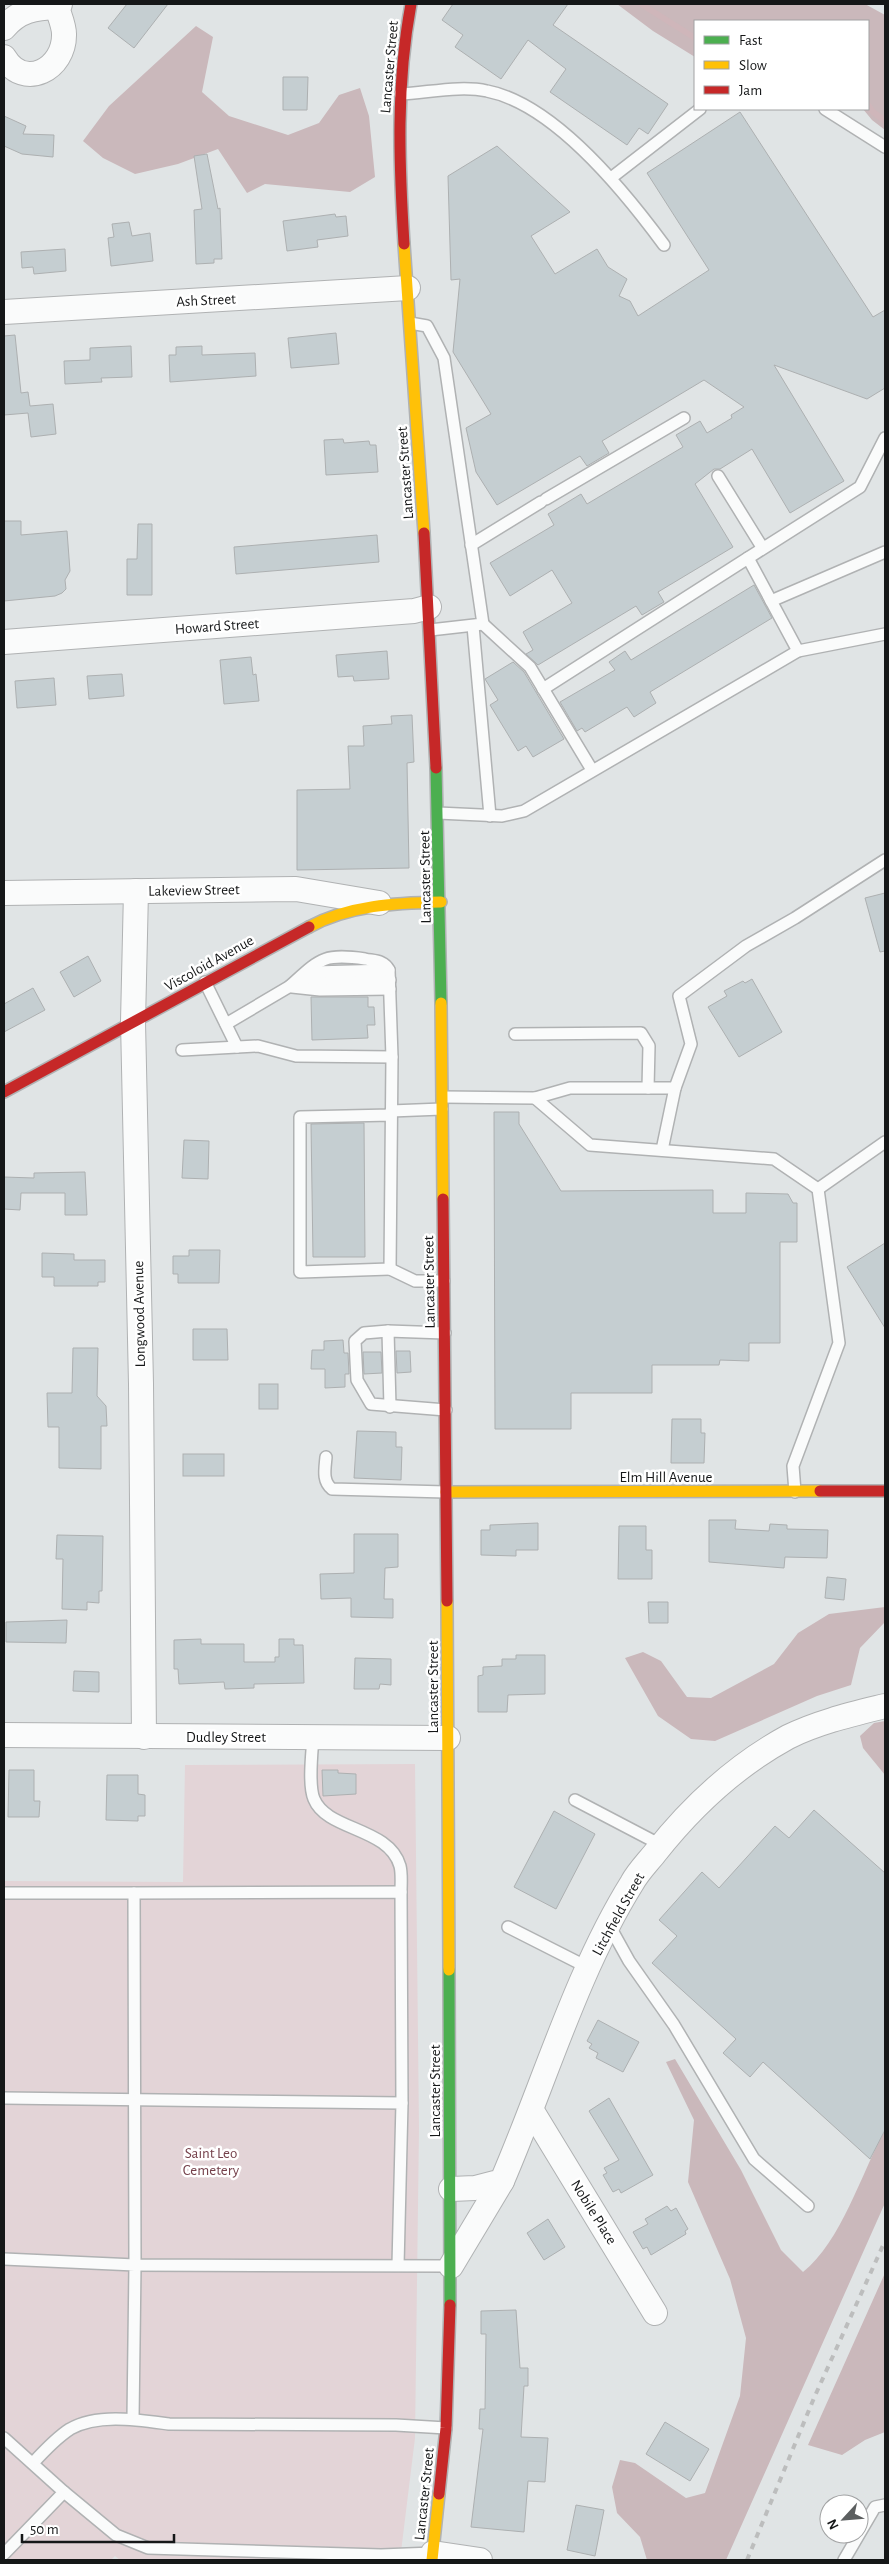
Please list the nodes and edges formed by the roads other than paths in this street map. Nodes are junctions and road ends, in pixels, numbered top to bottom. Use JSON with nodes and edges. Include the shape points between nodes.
{"nodes":[{"id":1,"x":411,"y":4,"type":"edge"},
{"id":2,"x":58,"y":5,"type":"edge"},
{"id":3,"x":4,"y":28,"type":"edge"},
{"id":4,"x":4,"y":57,"type":"edge"},
{"id":5,"x":400,"y":94,"type":"junction"},
{"id":6,"x":699,"y":110,"type":"edge"},
{"id":7,"x":827,"y":110,"type":"edge"},
{"id":8,"x":885,"y":147,"type":"edge"},
{"id":9,"x":611,"y":178,"type":"junction"},
{"id":10,"x":664,"y":245,"type":"dead end"},
{"id":11,"x":408,"y":288,"type":"junction"},
{"id":12,"x":4,"y":312,"type":"edge"},
{"id":13,"x":410,"y":323,"type":"junction"},
{"id":14,"x":684,"y":418,"type":"dead end"},
{"id":15,"x":885,"y":438,"type":"edge"},
{"id":16,"x":718,"y":476,"type":"dead end"},
{"id":17,"x":471,"y":545,"type":"junction"},
{"id":18,"x":762,"y":548,"type":"junction"},
{"id":19,"x":885,"y":552,"type":"edge"},
{"id":20,"x":748,"y":558,"type":"junction"},
{"id":21,"x":771,"y":601,"type":"junction"},
{"id":22,"x":429,"y":619,"type":"junction"},
{"id":23,"x":478,"y":625,"type":"junction"},
{"id":24,"x":885,"y":634,"type":"edge"},
{"id":25,"x":4,"y":642,"type":"edge"},
{"id":26,"x":798,"y":651,"type":"junction"},
{"id":27,"x":543,"y":689,"type":"junction"},
{"id":28,"x":592,"y":770,"type":"junction"},
{"id":29,"x":438,"y":813,"type":"junction"},
{"id":30,"x":490,"y":816,"type":"junction"},
{"id":31,"x":885,"y":860,"type":"edge"},
{"id":32,"x":136,"y":891,"type":"junction"},
{"id":33,"x":4,"y":893,"type":"edge"},
{"id":34,"x":441,"y":902,"type":"junction"},
{"id":35,"x":384,"y":904,"type":"junction"},
{"id":36,"x":390,"y":980,"type":"junction"},
{"id":37,"x":205,"y":982,"type":"junction"},
{"id":38,"x":290,"y":986,"type":"junction"},
{"id":39,"x":133,"y":1022,"type":"junction"},
{"id":40,"x":226,"y":1024,"type":"junction"},
{"id":41,"x":515,"y":1034,"type":"dead end"},
{"id":42,"x":237,"y":1047,"type":"junction"},
{"id":43,"x":182,"y":1050,"type":"dead end"},
{"id":44,"x":392,"y":1057,"type":"junction"},
{"id":45,"x":648,"y":1088,"type":"junction"},
{"id":46,"x":675,"y":1088,"type":"junction"},
{"id":47,"x":4,"y":1092,"type":"edge"},
{"id":48,"x":443,"y":1097,"type":"junction"},
{"id":49,"x":535,"y":1098,"type":"junction"},
{"id":50,"x":443,"y":1110,"type":"junction"},
{"id":51,"x":391,"y":1113,"type":"junction"},
{"id":52,"x":885,"y":1142,"type":"edge"},
{"id":53,"x":662,"y":1150,"type":"junction"},
{"id":54,"x":818,"y":1189,"type":"junction"},
{"id":55,"x":390,"y":1270,"type":"junction"},
{"id":56,"x":444,"y":1280,"type":"junction"},
{"id":57,"x":388,"y":1331,"type":"junction"},
{"id":58,"x":445,"y":1333,"type":"junction"},
{"id":59,"x":390,"y":1407,"type":"junction"},
{"id":60,"x":446,"y":1410,"type":"junction"},
{"id":61,"x":326,"y":1457,"type":"dead end"},
{"id":62,"x":885,"y":1491,"type":"edge"},
{"id":63,"x":446,"y":1492,"type":"junction"},
{"id":64,"x":795,"y":1492,"type":"junction"},
{"id":65,"x":885,"y":1706,"type":"edge"},
{"id":66,"x":4,"y":1735,"type":"edge"},
{"id":67,"x":144,"y":1737,"type":"junction"},
{"id":68,"x":313,"y":1737,"type":"junction"},
{"id":69,"x":448,"y":1738,"type":"junction"},
{"id":70,"x":575,"y":1800,"type":"dead end"},
{"id":71,"x":661,"y":1845,"type":"junction"},
{"id":72,"x":401,"y":1892,"type":"junction"},
{"id":73,"x":4,"y":1893,"type":"edge"},
{"id":74,"x":134,"y":1893,"type":"junction"},
{"id":75,"x":609,"y":1925,"type":"junction"},
{"id":76,"x":508,"y":1928,"type":"dead end"},
{"id":77,"x":589,"y":1968,"type":"junction"},
{"id":78,"x":4,"y":2098,"type":"edge"},
{"id":79,"x":135,"y":2100,"type":"junction"},
{"id":80,"x":402,"y":2104,"type":"junction"},
{"id":81,"x":532,"y":2112,"type":"junction"},
{"id":82,"x":502,"y":2181,"type":"junction"},
{"id":83,"x":451,"y":2189,"type":"junction"},
{"id":84,"x":808,"y":2206,"type":"dead end"},
{"id":85,"x":4,"y":2259,"type":"edge"},
{"id":86,"x":135,"y":2265,"type":"junction"},
{"id":87,"x":398,"y":2265,"type":"junction"},
{"id":88,"x":451,"y":2266,"type":"junction"},
{"id":89,"x":656,"y":2313,"type":"dead end"},
{"id":90,"x":132,"y":2419,"type":"junction"},
{"id":91,"x":446,"y":2428,"type":"junction"},
{"id":92,"x":4,"y":2438,"type":"edge"},
{"id":93,"x":33,"y":2463,"type":"junction"},
{"id":94,"x":64,"y":2492,"type":"junction"},
{"id":95,"x":885,"y":2504,"type":"edge"},
{"id":96,"x":4,"y":2554,"type":"edge"},
{"id":97,"x":432,"y":2556,"type":"edge"},
{"id":98,"x":480,"y":2560,"type":"edge"},
{"id":99,"x":844,"y":2560,"type":"edge"}],
"edges":[{"from":1,"to":5,"type":"main road","name":"Lancaster Street"},
{"from":2,"to":3,"type":"street","via":[[32,8],[12,18]]},
{"from":2,"to":4,"type":"street","via":[[64,34],[54,63],[41,74],[31,74],[17,70]]},
{"from":5,"to":9,"type":"lane","via":[[466,90],[502,94],[530,108]]},
{"from":5,"to":11,"type":"main road","name":"Lancaster Street","via":[[400,178]]},
{"from":6,"to":9,"type":"lane"},
{"from":7,"to":8,"type":"lane"},
{"from":9,"to":10,"type":"lane"},
{"from":11,"to":12,"type":"street","name":"Ash Street"},
{"from":11,"to":13,"type":"main road","name":"Lancaster Street"},
{"from":13,"to":17,"type":"lane","via":[[427,326],[444,358]]},
{"from":13,"to":22,"type":"main road","name":"Lancaster Street"},
{"from":14,"to":17,"type":"lane"},
{"from":15,"to":18,"type":"lane","via":[[860,487]]},
{"from":16,"to":18,"type":"lane"},
{"from":17,"to":23,"type":"lane"},
{"from":18,"to":20,"type":"lane"},
{"from":19,"to":21,"type":"lane"},
{"from":20,"to":21,"type":"lane"},
{"from":20,"to":27,"type":"lane"},
{"from":21,"to":26,"type":"lane"},
{"from":22,"to":23,"type":"lane"},
{"from":22,"to":25,"type":"street","name":"Howard Street","via":[[414,611]]},
{"from":22,"to":29,"type":"main road","name":"Lancaster Street"},
{"from":23,"to":27,"type":"lane","via":[[530,667]]},
{"from":23,"to":30,"type":"lane"},
{"from":24,"to":26,"type":"lane"},
{"from":26,"to":28,"type":"lane"},
{"from":27,"to":28,"type":"lane"},
{"from":28,"to":30,"type":"lane","via":[[524,811],[514,815]]},
{"from":29,"to":30,"type":"lane"},
{"from":29,"to":34,"type":"main road","name":"Lancaster Street"},
{"from":31,"to":46,"type":"lane","via":[[746,946],[679,996],[691,1044]]},
{"from":32,"to":33,"type":"street","name":"Lakeview Street"},
{"from":32,"to":35,"type":"street","name":"Lakeview Street","via":[[296,889]]},
{"from":32,"to":39,"type":"street","name":"Longwood Avenue"},
{"from":34,"to":35,"type":"main road","name":"Viscoloid Avenue"},
{"from":34,"to":48,"type":"main road","name":"Lancaster Street"},
{"from":35,"to":37,"type":"main road","name":"Viscoloid Avenue","via":[[351,909],[325,918]]},
{"from":36,"to":38,"type":"lane","via":[[307,990]]},
{"from":36,"to":38,"type":"lane","via":[[320,971]]},
{"from":36,"to":44,"type":"lane"},
{"from":37,"to":39,"type":"main road","name":"Viscoloid Avenue"},
{"from":37,"to":40,"type":"lane"},
{"from":38,"to":40,"type":"lane"},
{"from":39,"to":47,"type":"main road","name":"Viscoloid Avenue"},
{"from":39,"to":67,"type":"street","name":"Longwood Avenue"},
{"from":40,"to":42,"type":"lane"},
{"from":41,"to":45,"type":"lane","via":[[641,1033],[649,1046]]},
{"from":42,"to":43,"type":"lane"},
{"from":42,"to":44,"type":"lane","via":[[258,1046],[296,1056]]},
{"from":44,"to":51,"type":"lane"},
{"from":45,"to":46,"type":"lane"},
{"from":45,"to":49,"type":"lane","via":[[570,1088]]},
{"from":46,"to":53,"type":"lane"},
{"from":48,"to":49,"type":"lane"},
{"from":48,"to":50,"type":"main road","name":"Lancaster Street"},
{"from":49,"to":53,"type":"lane","via":[[590,1145]]},
{"from":50,"to":51,"type":"lane"},
{"from":50,"to":56,"type":"main road","name":"Lancaster Street"},
{"from":51,"to":55,"type":"lane"},
{"from":51,"to":55,"type":"lane","via":[[300,1117],[300,1272]]},
{"from":52,"to":54,"type":"lane"},
{"from":53,"to":54,"type":"lane","via":[[774,1159]]},
{"from":54,"to":64,"type":"lane","via":[[838,1343],[793,1466]]},
{"from":55,"to":56,"type":"lane","via":[[415,1281]]},
{"from":56,"to":58,"type":"main road","name":"Lancaster Street"},
{"from":57,"to":58,"type":"lane"},
{"from":57,"to":59,"type":"lane"},
{"from":57,"to":59,"type":"lane","via":[[364,1334],[355,1341],[357,1380],[363,1394],[371,1404]]},
{"from":58,"to":60,"type":"main road","name":"Lancaster Street"},
{"from":59,"to":60,"type":"lane"},
{"from":60,"to":63,"type":"main road","name":"Lancaster Street"},
{"from":61,"to":63,"type":"lane","via":[[325,1476],[327,1485],[332,1489]]},
{"from":62,"to":64,"type":"main road","name":"Elm Hill Avenue"},
{"from":63,"to":64,"type":"main road","name":"Elm Hill Avenue"},
{"from":63,"to":69,"type":"main road","name":"Lancaster Street"},
{"from":65,"to":71,"type":"street","name":"Litchfield Street","via":[[844,1716],[789,1737],[739,1768],[707,1795]]},
{"from":66,"to":67,"type":"street","name":"Dudley Street"},
{"from":67,"to":68,"type":"street","name":"Dudley Street"},
{"from":68,"to":69,"type":"street","name":"Dudley Street"},
{"from":68,"to":72,"type":"lane","via":[[313,1798],[330,1817],[387,1847],[400,1866]]},
{"from":69,"to":83,"type":"main road","name":"Lancaster Street"},
{"from":70,"to":71,"type":"lane"},
{"from":71,"to":75,"type":"street","name":"Litchfield Street","via":[[632,1882]]},
{"from":72,"to":74,"type":"lane"},
{"from":72,"to":80,"type":"lane"},
{"from":73,"to":74,"type":"lane"},
{"from":74,"to":79,"type":"lane"},
{"from":75,"to":77,"type":"street","name":"Litchfield Street"},
{"from":75,"to":84,"type":"lane","via":[[629,1962],[674,2025],[754,2159]]},
{"from":76,"to":77,"type":"lane"},
{"from":77,"to":81,"type":"street","name":"Litchfield Street","via":[[563,2026]]},
{"from":78,"to":79,"type":"lane"},
{"from":79,"to":80,"type":"lane"},
{"from":79,"to":86,"type":"lane"},
{"from":80,"to":87,"type":"lane"},
{"from":81,"to":82,"type":"street","name":"Litchfield Street"},
{"from":81,"to":89,"type":"street","name":"Nobile Place"},
{"from":82,"to":83,"type":"street","via":[[475,2188]]},
{"from":82,"to":88,"type":"street","name":"Litchfield Street"},
{"from":83,"to":88,"type":"main road","name":"Lancaster Street"},
{"from":85,"to":86,"type":"lane"},
{"from":86,"to":87,"type":"lane"},
{"from":86,"to":90,"type":"lane"},
{"from":87,"to":88,"type":"lane"},
{"from":88,"to":91,"type":"main road","name":"Lancaster Street"},
{"from":90,"to":91,"type":"lane","via":[[169,2424]]},
{"from":90,"to":93,"type":"lane","via":[[95,2422],[72,2428]]},
{"from":91,"to":97,"type":"main road","name":"Lancaster Street"},
{"from":92,"to":93,"type":"lane"},
{"from":93,"to":94,"type":"lane"},
{"from":94,"to":96,"type":"lane"},
{"from":94,"to":97,"type":"lane","via":[[116,2534],[148,2548]]},
{"from":95,"to":99,"type":"lane","via":[[875,2507]]},
{"from":97,"to":98,"type":"street"}]}
